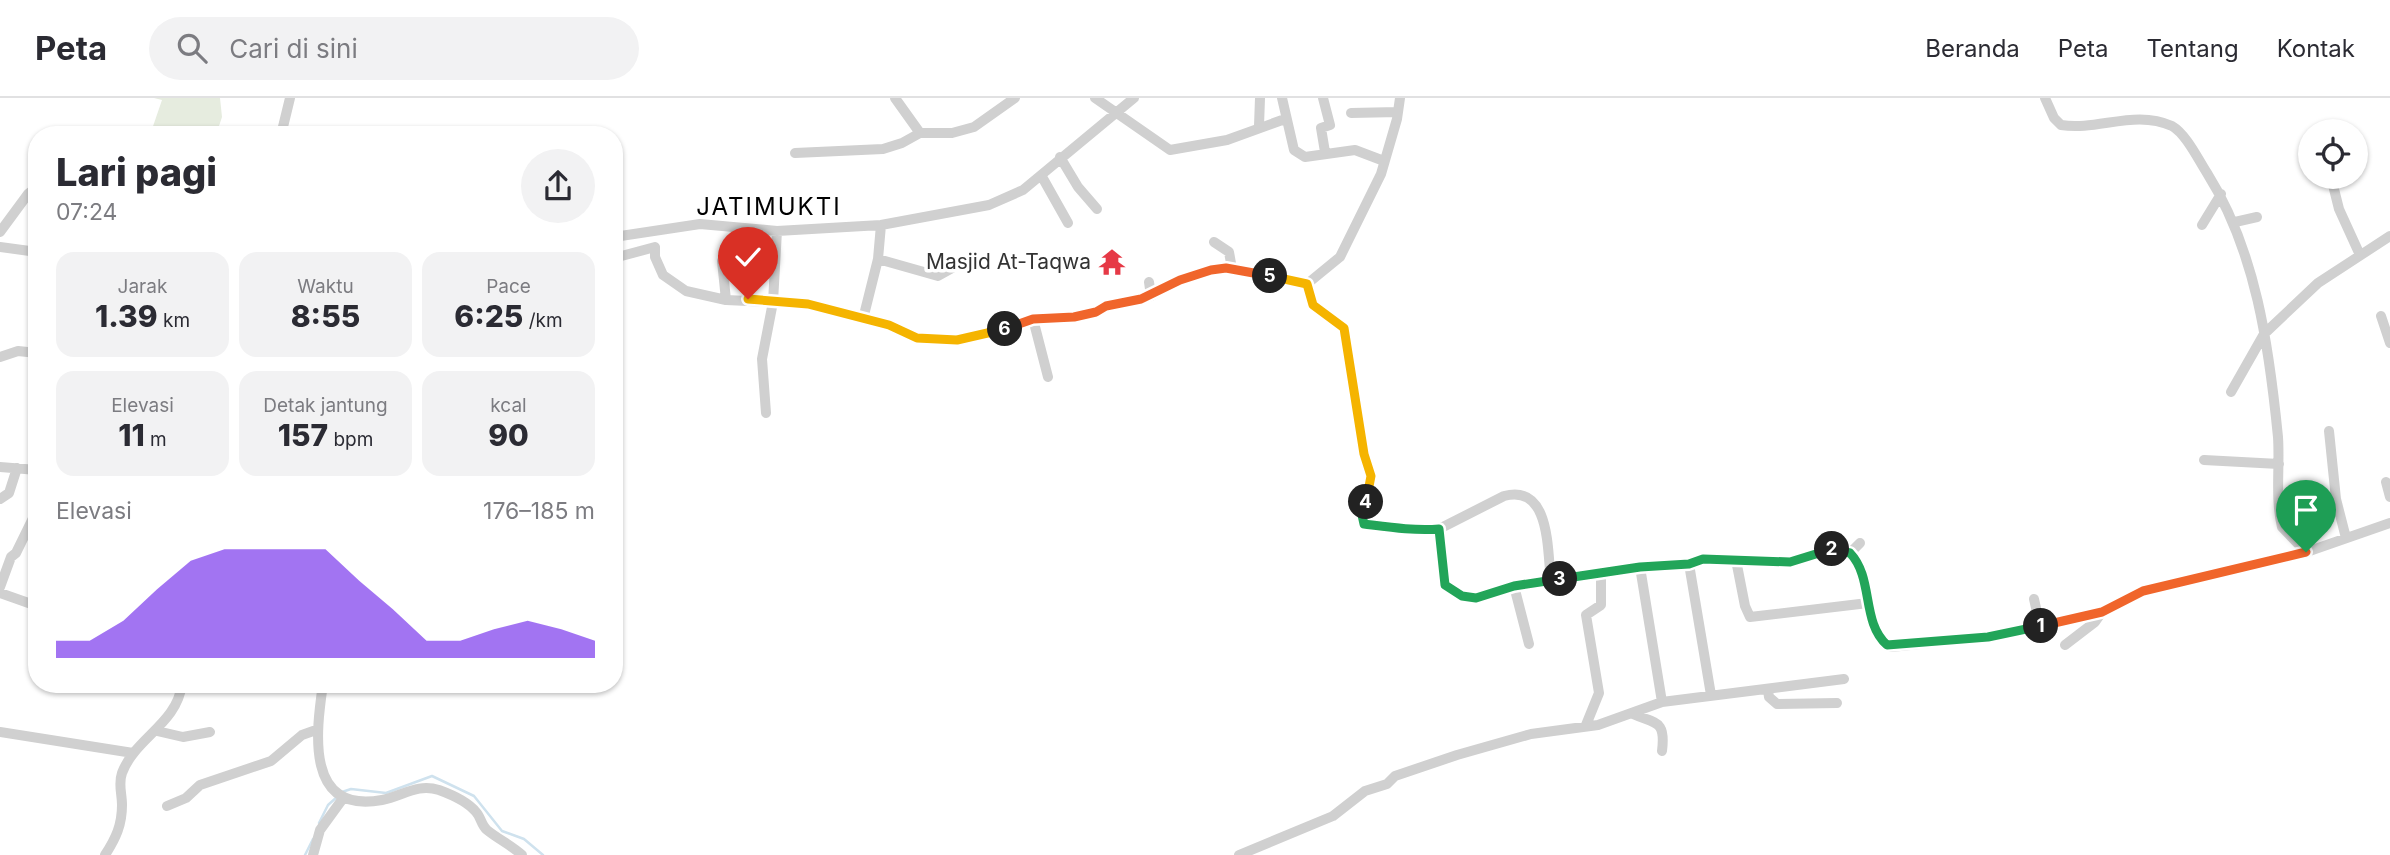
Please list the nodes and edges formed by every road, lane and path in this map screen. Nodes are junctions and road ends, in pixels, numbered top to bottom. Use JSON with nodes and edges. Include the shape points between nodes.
{"nodes":[{"id":1,"x":290,"y":98,"type":"edge"},
{"id":2,"x":895,"y":98,"type":"edge"},
{"id":3,"x":1015,"y":98,"type":"edge"},
{"id":4,"x":1095,"y":98,"type":"edge"},
{"id":5,"x":1134,"y":98,"type":"edge"},
{"id":6,"x":1260,"y":98,"type":"edge"},
{"id":7,"x":1282,"y":98,"type":"edge"},
{"id":8,"x":1323,"y":98,"type":"edge"},
{"id":9,"x":1400,"y":98,"type":"edge"},
{"id":10,"x":2045,"y":98,"type":"edge"},
{"id":11,"x":1398,"y":111,"type":"junction"},
{"id":12,"x":1115,"y":112,"type":"junction"},
{"id":13,"x":1351,"y":113,"type":"dead end"},
{"id":14,"x":1285,"y":118,"type":"junction"},
{"id":15,"x":283,"y":126,"type":"edge"},
{"id":16,"x":1259,"y":126,"type":"junction"},
{"id":17,"x":920,"y":133,"type":"junction"},
{"id":18,"x":1325,"y":152,"type":"junction"},
{"id":19,"x":795,"y":153,"type":"dead end"},
{"id":20,"x":1060,"y":157,"type":"junction"},
{"id":21,"x":1384,"y":161,"type":"junction"},
{"id":22,"x":1041,"y":174,"type":"junction"},
{"id":23,"x":2334,"y":189,"type":"edge"},
{"id":24,"x":2221,"y":194,"type":"junction"},
{"id":25,"x":28,"y":199,"type":"edge"},
{"id":26,"x":1097,"y":208,"type":"dead end"},
{"id":27,"x":2257,"y":217,"type":"dead end"},
{"id":28,"x":2235,"y":222,"type":"junction"},
{"id":29,"x":1068,"y":223,"type":"dead end"},
{"id":30,"x":881,"y":225,"type":"junction"},
{"id":31,"x":2202,"y":225,"type":"dead end"},
{"id":32,"x":650,"y":231,"type":"junction"},
{"id":33,"x":777,"y":231,"type":"junction"},
{"id":34,"x":0,"y":232,"type":"edge"},
{"id":35,"x":623,"y":236,"type":"edge"},
{"id":36,"x":2390,"y":236,"type":"edge"},
{"id":37,"x":1214,"y":242,"type":"dead end"},
{"id":38,"x":0,"y":247,"type":"edge"},
{"id":39,"x":654,"y":247,"type":"junction"},
{"id":40,"x":28,"y":251,"type":"edge"},
{"id":41,"x":2360,"y":255,"type":"junction"},
{"id":42,"x":623,"y":256,"type":"edge"},
{"id":43,"x":878,"y":259,"type":"junction"},
{"id":44,"x":722,"y":261,"type":"dead end"},
{"id":45,"x":956,"y":266,"type":"dead end"},
{"id":46,"x":1232,"y":270,"type":"junction"},
{"id":47,"x":1149,"y":282,"type":"dead end"},
{"id":48,"x":1307,"y":284,"type":"junction"},
{"id":49,"x":1151,"y":296,"type":"junction"},
{"id":50,"x":726,"y":300,"type":"junction"},
{"id":51,"x":773,"y":302,"type":"junction"},
{"id":52,"x":2381,"y":316,"type":"dead end"},
{"id":53,"x":863,"y":319,"type":"junction"},
{"id":54,"x":1033,"y":319,"type":"junction"},
{"id":55,"x":2264,"y":334,"type":"junction"},
{"id":56,"x":2390,"y":343,"type":"edge"},
{"id":57,"x":28,"y":352,"type":"edge"},
{"id":58,"x":0,"y":357,"type":"edge"},
{"id":59,"x":1048,"y":377,"type":"dead end"},
{"id":60,"x":2231,"y":391,"type":"dead end"},
{"id":61,"x":766,"y":413,"type":"dead end"},
{"id":62,"x":2329,"y":431,"type":"dead end"},
{"id":63,"x":2204,"y":460,"type":"dead end"},
{"id":64,"x":2279,"y":464,"type":"junction"},
{"id":65,"x":0,"y":467,"type":"edge"},
{"id":66,"x":17,"y":468,"type":"junction"},
{"id":67,"x":28,"y":469,"type":"edge"},
{"id":68,"x":2386,"y":482,"type":"dead end"},
{"id":69,"x":2390,"y":497,"type":"edge"},
{"id":70,"x":0,"y":499,"type":"edge"},
{"id":71,"x":2390,"y":523,"type":"edge"},
{"id":72,"x":28,"y":528,"type":"edge"},
{"id":73,"x":1439,"y":529,"type":"junction"},
{"id":74,"x":2346,"y":538,"type":"junction"},
{"id":75,"x":1860,"y":543,"type":"dead end"},
{"id":76,"x":2306,"y":552,"type":"junction"},
{"id":77,"x":1850,"y":553,"type":"junction"},
{"id":78,"x":1736,"y":560,"type":"junction"},
{"id":79,"x":1689,"y":564,"type":"junction"},
{"id":80,"x":1640,"y":567,"type":"junction"},
{"id":81,"x":1601,"y":573,"type":"junction"},
{"id":82,"x":1551,"y":580,"type":"junction"},
{"id":83,"x":1514,"y":586,"type":"junction"},
{"id":84,"x":0,"y":587,"type":"edge"},
{"id":85,"x":0,"y":593,"type":"edge"},
{"id":86,"x":2034,"y":599,"type":"dead end"},
{"id":87,"x":28,"y":603,"type":"edge"},
{"id":88,"x":1868,"y":603,"type":"junction"},
{"id":89,"x":2102,"y":612,"type":"junction"},
{"id":90,"x":2040,"y":626,"type":"junction"},
{"id":91,"x":1529,"y":644,"type":"dead end"},
{"id":92,"x":2065,"y":645,"type":"dead end"},
{"id":93,"x":1844,"y":679,"type":"dead end"},
{"id":94,"x":1768,"y":690,"type":"junction"},
{"id":95,"x":179,"y":693,"type":"edge"},
{"id":96,"x":322,"y":693,"type":"edge"},
{"id":97,"x":1710,"y":695,"type":"junction"},
{"id":98,"x":1662,"y":702,"type":"junction"},
{"id":99,"x":1838,"y":703,"type":"dead end"},
{"id":100,"x":1633,"y":714,"type":"junction"},
{"id":101,"x":1586,"y":725,"type":"junction"},
{"id":102,"x":316,"y":730,"type":"junction"},
{"id":103,"x":157,"y":731,"type":"junction"},
{"id":104,"x":0,"y":732,"type":"edge"},
{"id":105,"x":210,"y":732,"type":"dead end"},
{"id":106,"x":1662,"y":751,"type":"dead end"},
{"id":107,"x":133,"y":753,"type":"junction"},
{"id":108,"x":341,"y":795,"type":"junction"},
{"id":109,"x":167,"y":806,"type":"dead end"},
{"id":110,"x":105,"y":855,"type":"edge"},
{"id":111,"x":313,"y":855,"type":"edge"},
{"id":112,"x":521,"y":855,"type":"edge"},
{"id":113,"x":1239,"y":855,"type":"edge"}],
"edges":[{"from":1,"to":15,"type":"street"},
{"from":2,"to":17,"type":"street"},
{"from":3,"to":17,"type":"street","via":[[974,127]]},
{"from":4,"to":12,"type":"street"},
{"from":5,"to":12,"type":"street"},
{"from":6,"to":16,"type":"street"},
{"from":7,"to":14,"type":"street"},
{"from":8,"to":18,"type":"street","via":[[1330,125],[1321,128]]},
{"from":9,"to":11,"type":"street"},
{"from":10,"to":24,"type":"street","via":[[2062,125],[2134,119],[2175,128]]},
{"from":11,"to":13,"type":"street"},
{"from":11,"to":21,"type":"street"},
{"from":12,"to":16,"type":"street","via":[[1170,149],[1227,140]]},
{"from":12,"to":20,"type":"street"},
{"from":14,"to":16,"type":"street"},
{"from":14,"to":18,"type":"street","via":[[1294,150],[1305,157]]},
{"from":17,"to":19,"type":"street","via":[[883,149]]},
{"from":18,"to":21,"type":"street","via":[[1355,150]]},
{"from":20,"to":22,"type":"street"},
{"from":20,"to":26,"type":"street"},
{"from":21,"to":48,"type":"street","via":[[1339,257]]},
{"from":22,"to":29,"type":"street"},
{"from":22,"to":30,"type":"street","via":[[1014,196],[989,205]]},
{"from":23,"to":41,"type":"street"},
{"from":24,"to":28,"type":"street"},
{"from":24,"to":31,"type":"street"},
{"from":25,"to":34,"type":"street"},
{"from":27,"to":28,"type":"street"},
{"from":28,"to":55,"type":"street"},
{"from":30,"to":33,"type":"street"},
{"from":30,"to":43,"type":"street"},
{"from":32,"to":33,"type":"street","via":[[700,224]]},
{"from":32,"to":35,"type":"street"},
{"from":32,"to":39,"type":"street"},
{"from":33,"to":51,"type":"street"},
{"from":36,"to":41,"type":"street"},
{"from":37,"to":46,"type":"street","via":[[1229,252]]},
{"from":38,"to":40,"type":"street"},
{"from":39,"to":42,"type":"street"},
{"from":39,"to":50,"type":"street","via":[[663,275],[686,291]]},
{"from":41,"to":55,"type":"street","via":[[2318,283]]},
{"from":43,"to":45,"type":"street","via":[[938,276]]},
{"from":43,"to":53,"type":"street"},
{"from":44,"to":50,"type":"street"},
{"from":46,"to":48,"type":"street"},
{"from":46,"to":49,"type":"street","via":[[1193,275]]},
{"from":47,"to":49,"type":"street"},
{"from":48,"to":73,"type":"street","via":[[1313,305],[1344,328],[1371,476],[1362,522],[1418,531]]},
{"from":49,"to":54,"type":"street","via":[[1074,317]]},
{"from":50,"to":51,"type":"street"},
{"from":51,"to":53,"type":"street","via":[[808,304]]},
{"from":51,"to":61,"type":"street","via":[[762,359]]},
{"from":52,"to":56,"type":"street"},
{"from":53,"to":54,"type":"street","via":[[917,338],[957,340]]},
{"from":54,"to":59,"type":"street"},
{"from":55,"to":60,"type":"street"},
{"from":55,"to":64,"type":"street"},
{"from":57,"to":58,"type":"street"},
{"from":62,"to":74,"type":"street","via":[[2336,499]]},
{"from":63,"to":64,"type":"street"},
{"from":64,"to":76,"type":"street","via":[[2282,527]]},
{"from":65,"to":66,"type":"street"},
{"from":66,"to":67,"type":"street"},
{"from":66,"to":70,"type":"street","via":[[9,493]]},
{"from":68,"to":69,"type":"street"},
{"from":71,"to":74,"type":"street"},
{"from":72,"to":84,"type":"street"},
{"from":73,"to":82,"type":"street","via":[[1504,496],[1530,497],[1541,509]]},
{"from":73,"to":83,"type":"street","via":[[1445,585],[1451,590],[1476,598]]},
{"from":74,"to":76,"type":"street"},
{"from":75,"to":77,"type":"street"},
{"from":76,"to":89,"type":"street","via":[[2143,591]]},
{"from":77,"to":78,"type":"street","via":[[1825,549],[1790,562]]},
{"from":77,"to":88,"type":"street","via":[[1862,569]]},
{"from":78,"to":79,"type":"street","via":[[1703,559]]},
{"from":78,"to":88,"type":"street","via":[[1747,613],[1754,618]]},
{"from":79,"to":80,"type":"street"},
{"from":79,"to":97,"type":"street"},
{"from":80,"to":81,"type":"street"},
{"from":80,"to":98,"type":"street"},
{"from":81,"to":82,"type":"street"},
{"from":81,"to":101,"type":"street","via":[[1601,605],[1586,615],[1599,693]]},
{"from":82,"to":83,"type":"street"},
{"from":83,"to":91,"type":"street"},
{"from":85,"to":87,"type":"street"},
{"from":86,"to":90,"type":"street"},
{"from":88,"to":90,"type":"street","via":[[1880,636],[1891,647],[1988,637]]},
{"from":89,"to":90,"type":"street"},
{"from":89,"to":92,"type":"street"},
{"from":93,"to":94,"type":"street"},
{"from":94,"to":97,"type":"street"},
{"from":94,"to":99,"type":"street","via":[[1777,704]]},
{"from":95,"to":103,"type":"street"},
{"from":96,"to":102,"type":"street"},
{"from":97,"to":98,"type":"street"},
{"from":98,"to":100,"type":"street"},
{"from":100,"to":101,"type":"street"},
{"from":100,"to":106,"type":"street","via":[[1654,719]]},
{"from":101,"to":113,"type":"street","via":[[1531,734],[1405,772],[1364,791],[1333,816]]},
{"from":102,"to":108,"type":"street","via":[[316,750],[324,774]]},
{"from":102,"to":109,"type":"street","via":[[302,735],[271,761],[200,785]]},
{"from":103,"to":105,"type":"street","via":[[183,737]]},
{"from":103,"to":107,"type":"street"},
{"from":104,"to":107,"type":"street"},
{"from":107,"to":110,"type":"street","via":[[119,788],[120,828]]},
{"from":108,"to":111,"type":"street","via":[[320,830]]},
{"from":108,"to":112,"type":"street","via":[[369,801],[416,787],[437,790],[469,806],[486,829]]}]}
